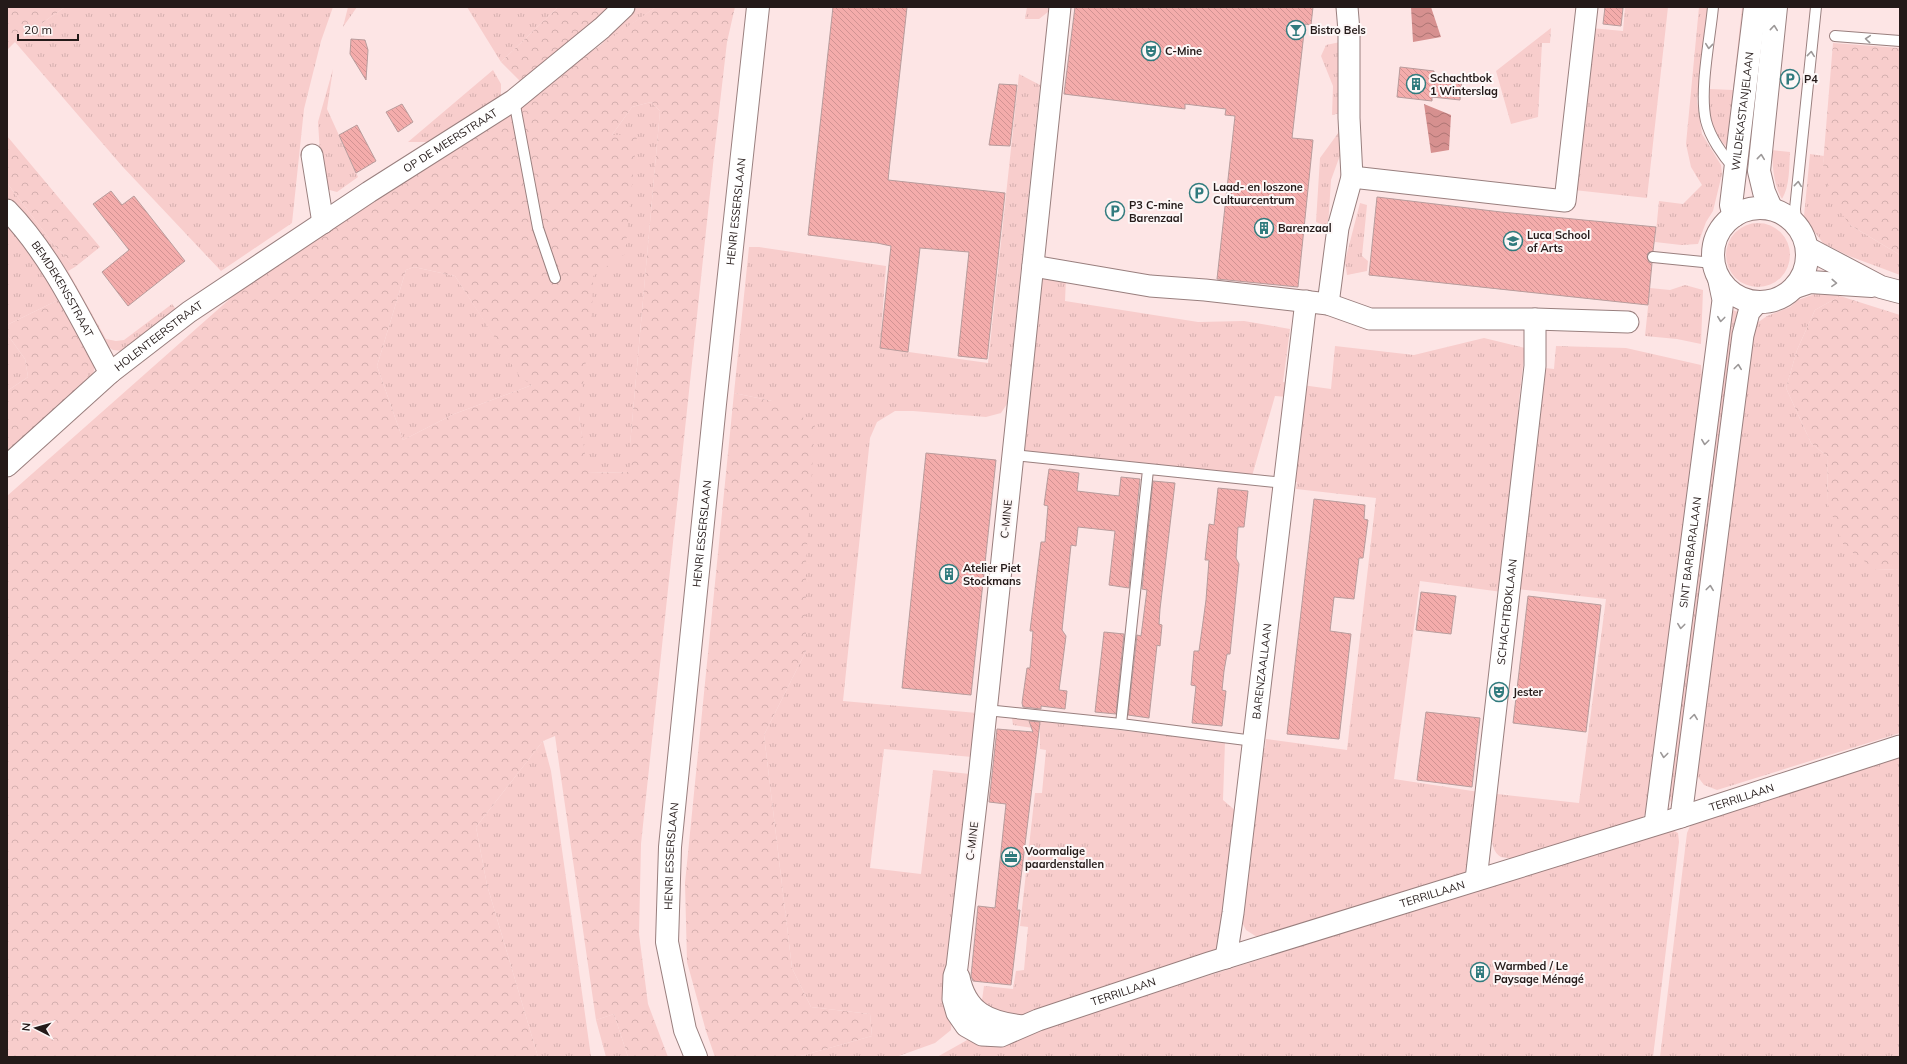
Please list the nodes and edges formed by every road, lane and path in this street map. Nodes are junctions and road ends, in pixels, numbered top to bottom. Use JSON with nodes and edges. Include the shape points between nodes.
{"nodes":[{"id":1,"x":624,"y":7,"type":"edge"},
{"id":2,"x":758,"y":7,"type":"edge"},
{"id":3,"x":1060,"y":7,"type":"edge"},
{"id":4,"x":1347,"y":7,"type":"edge"},
{"id":5,"x":1587,"y":7,"type":"edge"},
{"id":6,"x":1714,"y":7,"type":"edge"},
{"id":7,"x":1755,"y":7,"type":"edge"},
{"id":8,"x":1776,"y":7,"type":"edge"},
{"id":9,"x":1816,"y":7,"type":"edge"},
{"id":10,"x":1835,"y":36,"type":"dead end"},
{"id":11,"x":1900,"y":42,"type":"edge"},
{"id":12,"x":514,"y":100,"type":"junction"},
{"id":13,"x":312,"y":155,"type":"dead end"},
{"id":14,"x":1736,"y":170,"type":"junction"},
{"id":15,"x":1352,"y":177,"type":"junction"},
{"id":16,"x":1771,"y":208,"type":"junction"},
{"id":17,"x":7,"y":210,"type":"edge"},
{"id":18,"x":1734,"y":216,"type":"junction"},
{"id":19,"x":1796,"y":222,"type":"junction"},
{"id":20,"x":323,"y":223,"type":"junction"},
{"id":21,"x":1807,"y":248,"type":"junction"},
{"id":22,"x":1653,"y":257,"type":"dead end"},
{"id":23,"x":1033,"y":266,"type":"junction"},
{"id":24,"x":1716,"y":272,"type":"junction"},
{"id":25,"x":555,"y":278,"type":"dead end"},
{"id":26,"x":1796,"y":287,"type":"junction"},
{"id":27,"x":1890,"y":289,"type":"edge"},
{"id":28,"x":1306,"y":301,"type":"junction"},
{"id":29,"x":1757,"y":303,"type":"junction"},
{"id":30,"x":1328,"y":304,"type":"junction"},
{"id":31,"x":1535,"y":319,"type":"junction"},
{"id":32,"x":1628,"y":322,"type":"dead end"},
{"id":33,"x":110,"y":373,"type":"junction"},
{"id":34,"x":1012,"y":455,"type":"junction"},
{"id":35,"x":7,"y":466,"type":"edge"},
{"id":36,"x":1148,"y":470,"type":"junction"},
{"id":37,"x":1284,"y":483,"type":"junction"},
{"id":38,"x":986,"y":710,"type":"junction"},
{"id":39,"x":1122,"y":724,"type":"junction"},
{"id":40,"x":1254,"y":741,"type":"junction"},
{"id":41,"x":1900,"y":746,"type":"edge"},
{"id":42,"x":1681,"y":817,"type":"junction"},
{"id":43,"x":1655,"y":824,"type":"junction"},
{"id":44,"x":1482,"y":839,"type":"junction"},
{"id":45,"x":1498,"y":873,"type":"junction"},
{"id":46,"x":1476,"y":880,"type":"junction"},
{"id":47,"x":1233,"y":913,"type":"junction"},
{"id":48,"x":1247,"y":952,"type":"junction"},
{"id":49,"x":1226,"y":958,"type":"junction"},
{"id":50,"x":957,"y":966,"type":"junction"},
{"id":51,"x":966,"y":1026,"type":"joint"},
{"id":52,"x":1022,"y":1026,"type":"junction"},
{"id":53,"x":696,"y":1057,"type":"edge"}],
"edges":[{"from":1,"to":12,"type":"street","name":"OP DE MEERSTRAAT"},
{"from":2,"to":53,"type":"street","name":"HENRI ESSERSLAAN","via":[[714,404],[670,847],[667,942],[685,1030]]},
{"from":3,"to":23,"type":"street","name":"C-MINE"},
{"from":4,"to":15,"type":"street"},
{"from":5,"to":15,"type":"street","via":[[1566,201]]},
{"from":6,"to":14,"type":"lane","one_way":true,"via":[[1704,98],[1706,121],[1728,162]]},
{"from":7,"to":14,"type":"street","name":"WILDEKASTANJELAAN"},
{"from":16,"to":8,"type":"street","name":"WILDEKASTANJELAAN","one_way":true,"via":[[1759,171]]},
{"from":19,"to":9,"type":"lane","one_way":true,"via":[[1795,210]]},
{"from":11,"to":10,"type":"lane","one_way":true},
{"from":12,"to":20,"type":"street","name":"OP DE MEERSTRAAT"},
{"from":12,"to":25,"type":"lane","via":[[538,228]]},
{"from":13,"to":20,"type":"street"},
{"from":14,"to":18,"type":"street","name":"WILDEKASTANJELAAN","via":[[1731,205]]},
{"from":15,"to":30,"type":"street","via":[[1338,228]]},
{"from":16,"to":18,"type":"street","via":[[1754,208]]},
{"from":16,"to":19,"type":"street"},
{"from":17,"to":33,"type":"street","name":"BEMDEKENSSTRAAT","via":[[22,226],[64,290]]},
{"from":18,"to":24,"type":"street","via":[[1716,236],[1712,250]]},
{"from":19,"to":21,"type":"street"},
{"from":20,"to":33,"type":"street","name":"HOLENTEERSTRAAT","via":[[189,312]]},
{"from":21,"to":26,"type":"street","via":[[1808,257],[1804,273]]},
{"from":21,"to":27,"type":"street"},
{"from":22,"to":24,"type":"lane"},
{"from":23,"to":28,"type":"street","via":[[1150,286]]},
{"from":23,"to":34,"type":"street","name":"C-MINE"},
{"from":24,"to":29,"type":"street","via":[[1733,295]]},
{"from":24,"to":43,"type":"street","name":"SINT BARBARALAAN","one_way":true,"via":[[1723,300]]},
{"from":26,"to":27,"type":"street","one_way":true,"via":[[1810,282]]},
{"from":26,"to":29,"type":"street","via":[[1770,302]]},
{"from":28,"to":30,"type":"street"},
{"from":28,"to":37,"type":"street","name":"BARENZAALLAAN"},
{"from":42,"to":29,"type":"street","one_way":true,"via":[[1743,335],[1749,312]]},
{"from":30,"to":31,"type":"street","via":[[1370,319]]},
{"from":31,"to":32,"type":"street"},
{"from":31,"to":44,"type":"street","name":"SCHACHTBOKLAAN","via":[[1535,366]]},
{"from":33,"to":35,"type":"street","name":"HOLENTEERSTRAAT"},
{"from":34,"to":36,"type":"lane"},
{"from":34,"to":38,"type":"street","name":"C-MINE"},
{"from":36,"to":37,"type":"lane"},
{"from":36,"to":39,"type":"lane"},
{"from":37,"to":40,"type":"street","name":"BARENZAALLAAN"},
{"from":38,"to":39,"type":"lane"},
{"from":38,"to":50,"type":"street","name":"C-MINE"},
{"from":39,"to":40,"type":"lane"},
{"from":40,"to":47,"type":"street","name":"BARENZAALLAAN"},
{"from":41,"to":42,"type":"street","name":"TERRILLAAN"},
{"from":42,"to":43,"type":"street","name":"TERRILLAAN"},
{"from":43,"to":45,"type":"street","name":"TERRILLAAN"},
{"from":44,"to":45,"type":"street"},
{"from":44,"to":46,"type":"street","name":"SCHACHTBOKLAAN","via":[[1478,849]]},
{"from":45,"to":46,"type":"street","name":"TERRILLAAN"},
{"from":46,"to":48,"type":"street","name":"TERRILLAAN"},
{"from":47,"to":48,"type":"street"},
{"from":47,"to":49,"type":"street","name":"BARENZAALLAAN"},
{"from":48,"to":49,"type":"street","name":"TERRILLAAN"},
{"from":49,"to":52,"type":"street","name":"TERRILLAAN"},
{"from":50,"to":51,"type":"street","name":"C-MINE","via":[[953,999],[956,1013]]},
{"from":50,"to":52,"type":"street","via":[[962,990],[968,1002],[990,1019]]},
{"from":51,"to":52,"type":"street","name":"TERRILLAAN","via":[[982,1035],[1001,1036]]}]}
